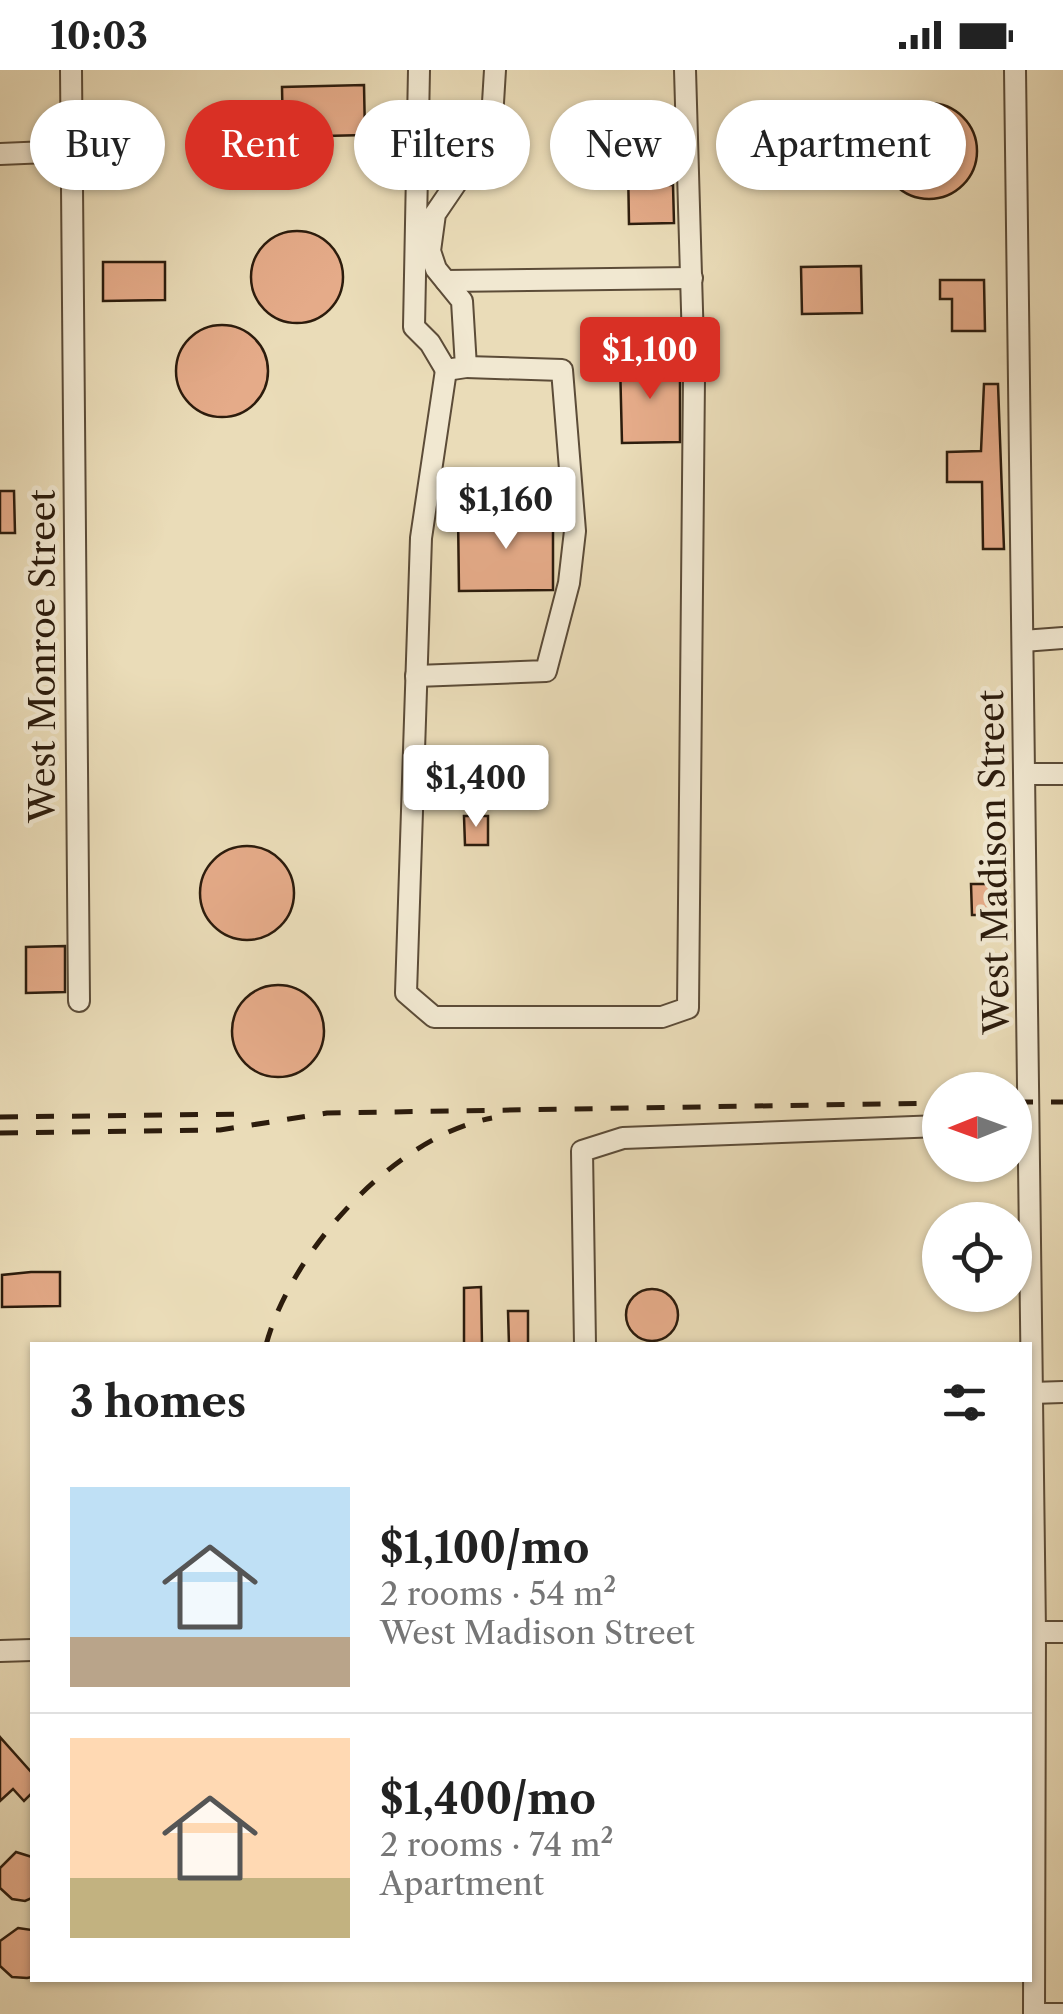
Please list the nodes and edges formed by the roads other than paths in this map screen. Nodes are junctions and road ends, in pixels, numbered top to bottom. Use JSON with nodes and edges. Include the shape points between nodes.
{"nodes":[{"id":1,"x":70,"y":70,"type":"edge"},
{"id":2,"x":419,"y":70,"type":"edge"},
{"id":3,"x":495,"y":70,"type":"edge"},
{"id":4,"x":685,"y":70,"type":"edge"},
{"id":5,"x":1015,"y":70,"type":"edge"},
{"id":6,"x":71,"y":100,"type":"edge"},
{"id":7,"x":30,"y":153,"type":"edge"},
{"id":8,"x":0,"y":154,"type":"edge"},
{"id":9,"x":72,"y":190,"type":"edge"},
{"id":10,"x":692,"y":278,"type":"junction"},
{"id":11,"x":446,"y":281,"type":"junction"},
{"id":12,"x":456,"y":369,"type":"junction"},
{"id":13,"x":1063,"y":638,"type":"edge"},
{"id":14,"x":1023,"y":641,"type":"junction"},
{"id":15,"x":416,"y":676,"type":"junction"},
{"id":16,"x":1025,"y":774,"type":"junction"},
{"id":17,"x":1063,"y":774,"type":"edge"},
{"id":18,"x":79,"y":1002,"type":"dead end"},
{"id":19,"x":922,"y":1127,"type":"edge"},
{"id":20,"x":584,"y":1342,"type":"edge"},
{"id":21,"x":1031,"y":1342,"type":"edge"},
{"id":22,"x":1032,"y":1392,"type":"joint"},
{"id":23,"x":1063,"y":1392,"type":"edge"},
{"id":24,"x":1032,"y":1575,"type":"edge"},
{"id":25,"x":1033,"y":1632,"type":"edge"},
{"id":26,"x":1063,"y":1632,"type":"edge"},
{"id":27,"x":30,"y":1650,"type":"edge"},
{"id":28,"x":0,"y":1651,"type":"edge"},
{"id":29,"x":1036,"y":2014,"type":"edge"},
{"id":30,"x":1063,"y":2014,"type":"edge"}],
"edges":[{"from":1,"to":6,"type":"street","name":"West Monroe Street"},
{"from":2,"to":12,"type":"street","via":[[414,326]]},
{"from":3,"to":11,"type":"street","via":[[492,119],[482,145],[435,214],[430,251]]},
{"from":4,"to":10,"type":"street"},
{"from":5,"to":14,"type":"street","name":"West Madison Street"},
{"from":7,"to":8,"type":"street"},
{"from":9,"to":18,"type":"street","name":"West Monroe Street"},
{"from":10,"to":11,"type":"street"},
{"from":10,"to":15,"type":"street","via":[[688,1008],[662,1017],[434,1017],[406,992]]},
{"from":11,"to":12,"type":"street","via":[[462,300]]},
{"from":12,"to":15,"type":"street","via":[[421,538]]},
{"from":12,"to":15,"type":"street","via":[[562,370],[576,531],[546,671]]},
{"from":13,"to":14,"type":"street"},
{"from":14,"to":16,"type":"street","name":"West Madison Street"},
{"from":16,"to":17,"type":"street"},
{"from":16,"to":21,"type":"street","name":"West Madison Street"},
{"from":19,"to":20,"type":"street","via":[[623,1138],[582,1151]]},
{"from":22,"to":23,"type":"street"},
{"from":22,"to":24,"type":"street","name":"West Madison Street"},
{"from":24,"to":25,"type":"street","name":"West Madison Street"},
{"from":25,"to":26,"type":"street"},
{"from":25,"to":29,"type":"street","name":"West Madison Street"},
{"from":27,"to":28,"type":"street"},
{"from":29,"to":30,"type":"street"}]}
